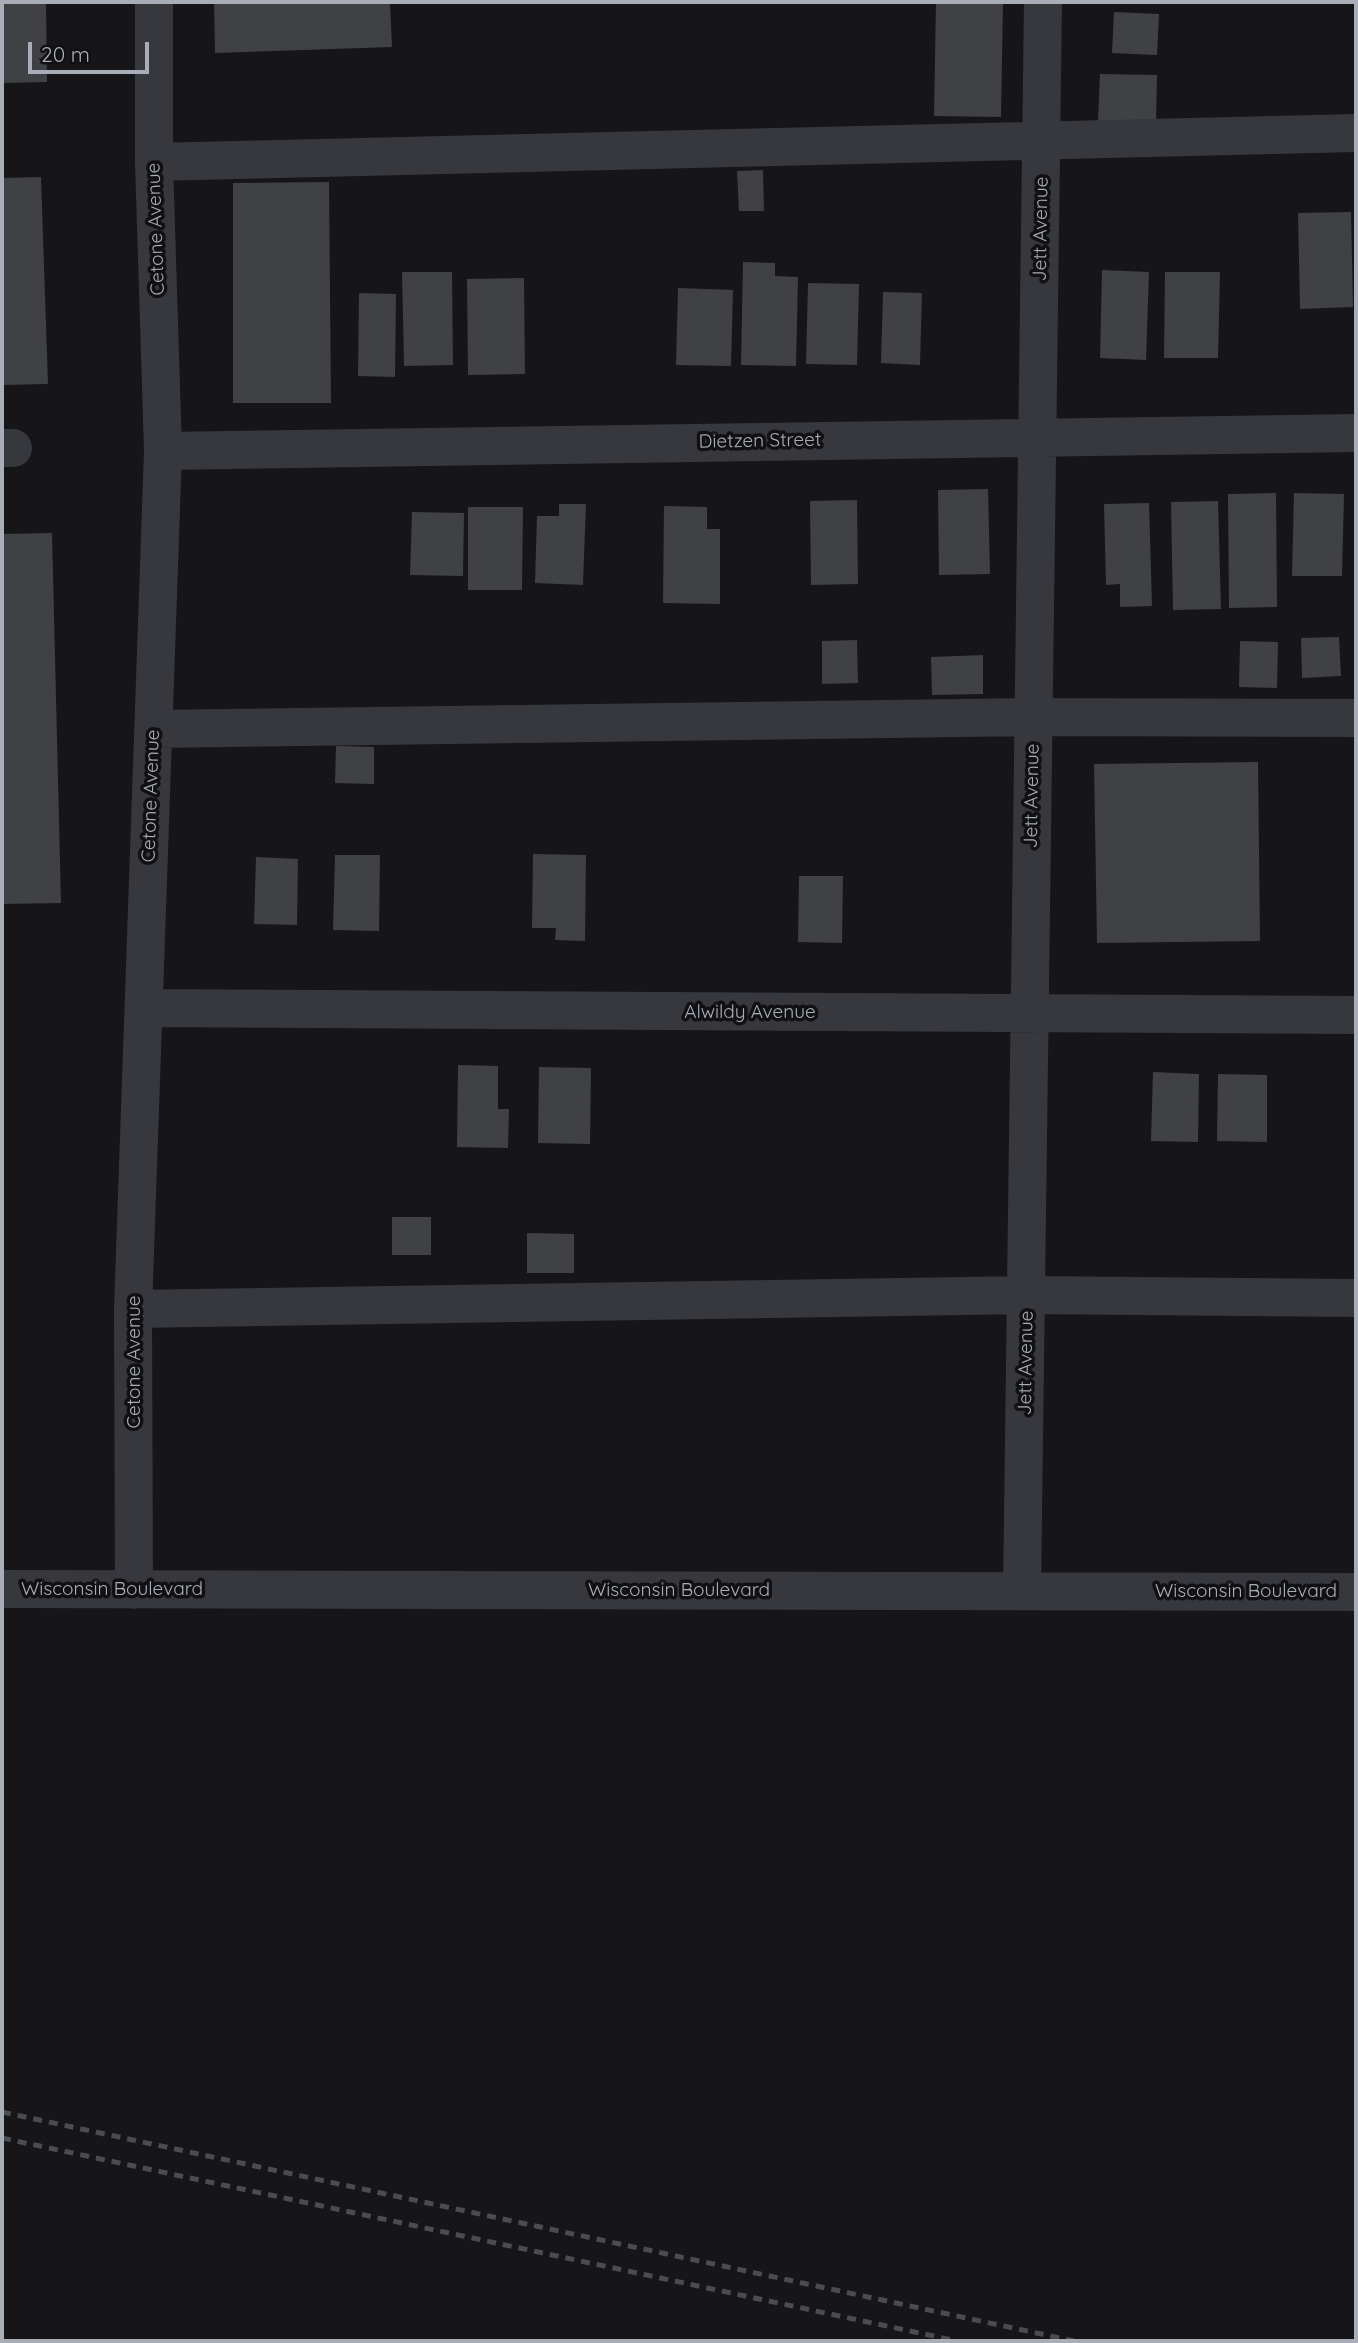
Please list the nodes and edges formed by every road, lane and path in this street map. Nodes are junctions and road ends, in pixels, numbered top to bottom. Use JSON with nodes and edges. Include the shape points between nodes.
{"nodes":[{"id":1,"x":154,"y":2,"type":"edge"},
{"id":2,"x":1043,"y":2,"type":"edge"},
{"id":3,"x":1356,"y":133,"type":"edge"},
{"id":4,"x":1042,"y":139,"type":"junction"},
{"id":5,"x":154,"y":162,"type":"junction"},
{"id":6,"x":1356,"y":433,"type":"edge"},
{"id":7,"x":1038,"y":439,"type":"junction"},
{"id":8,"x":163,"y":451,"type":"junction"},
{"id":9,"x":1033,"y":717,"type":"junction"},
{"id":10,"x":1356,"y":718,"type":"edge"},
{"id":11,"x":154,"y":729,"type":"junction"},
{"id":12,"x":144,"y":1008,"type":"junction"},
{"id":13,"x":1030,"y":1013,"type":"junction"},
{"id":14,"x":1356,"y":1015,"type":"edge"},
{"id":15,"x":1027,"y":1295,"type":"junction"},
{"id":16,"x":1356,"y":1298,"type":"edge"},
{"id":17,"x":133,"y":1309,"type":"junction"},
{"id":18,"x":2,"y":1589,"type":"edge"},
{"id":19,"x":134,"y":1590,"type":"junction"},
{"id":20,"x":1022,"y":1590,"type":"junction"},
{"id":21,"x":1356,"y":1592,"type":"edge"}],
"edges":[{"from":1,"to":5,"type":"street","name":"Cetone Avenue"},
{"from":2,"to":4,"type":"street","name":"Jett Avenue"},
{"from":3,"to":4,"type":"street"},
{"from":4,"to":5,"type":"street"},
{"from":4,"to":7,"type":"street","name":"Jett Avenue"},
{"from":5,"to":8,"type":"street","name":"Cetone Avenue"},
{"from":6,"to":7,"type":"street","name":"Dietzen Street"},
{"from":7,"to":8,"type":"street","name":"Dietzen Street"},
{"from":7,"to":9,"type":"street","name":"Jett Avenue"},
{"from":8,"to":11,"type":"street","name":"Cetone Avenue"},
{"from":9,"to":10,"type":"street"},
{"from":9,"to":11,"type":"street"},
{"from":9,"to":13,"type":"street","name":"Jett Avenue"},
{"from":11,"to":12,"type":"street","name":"Cetone Avenue"},
{"from":12,"to":13,"type":"street","name":"Alwildy Avenue"},
{"from":12,"to":17,"type":"street","name":"Cetone Avenue"},
{"from":13,"to":14,"type":"street","name":"Alwildy Avenue"},
{"from":13,"to":15,"type":"street","name":"Jett Avenue"},
{"from":15,"to":16,"type":"street"},
{"from":15,"to":17,"type":"street"},
{"from":15,"to":20,"type":"street","name":"Jett Avenue"},
{"from":17,"to":19,"type":"street","name":"Cetone Avenue"},
{"from":18,"to":19,"type":"street","name":"Wisconsin Boulevard"},
{"from":19,"to":20,"type":"street","name":"Wisconsin Boulevard"},
{"from":20,"to":21,"type":"street","name":"Wisconsin Boulevard"}]}
